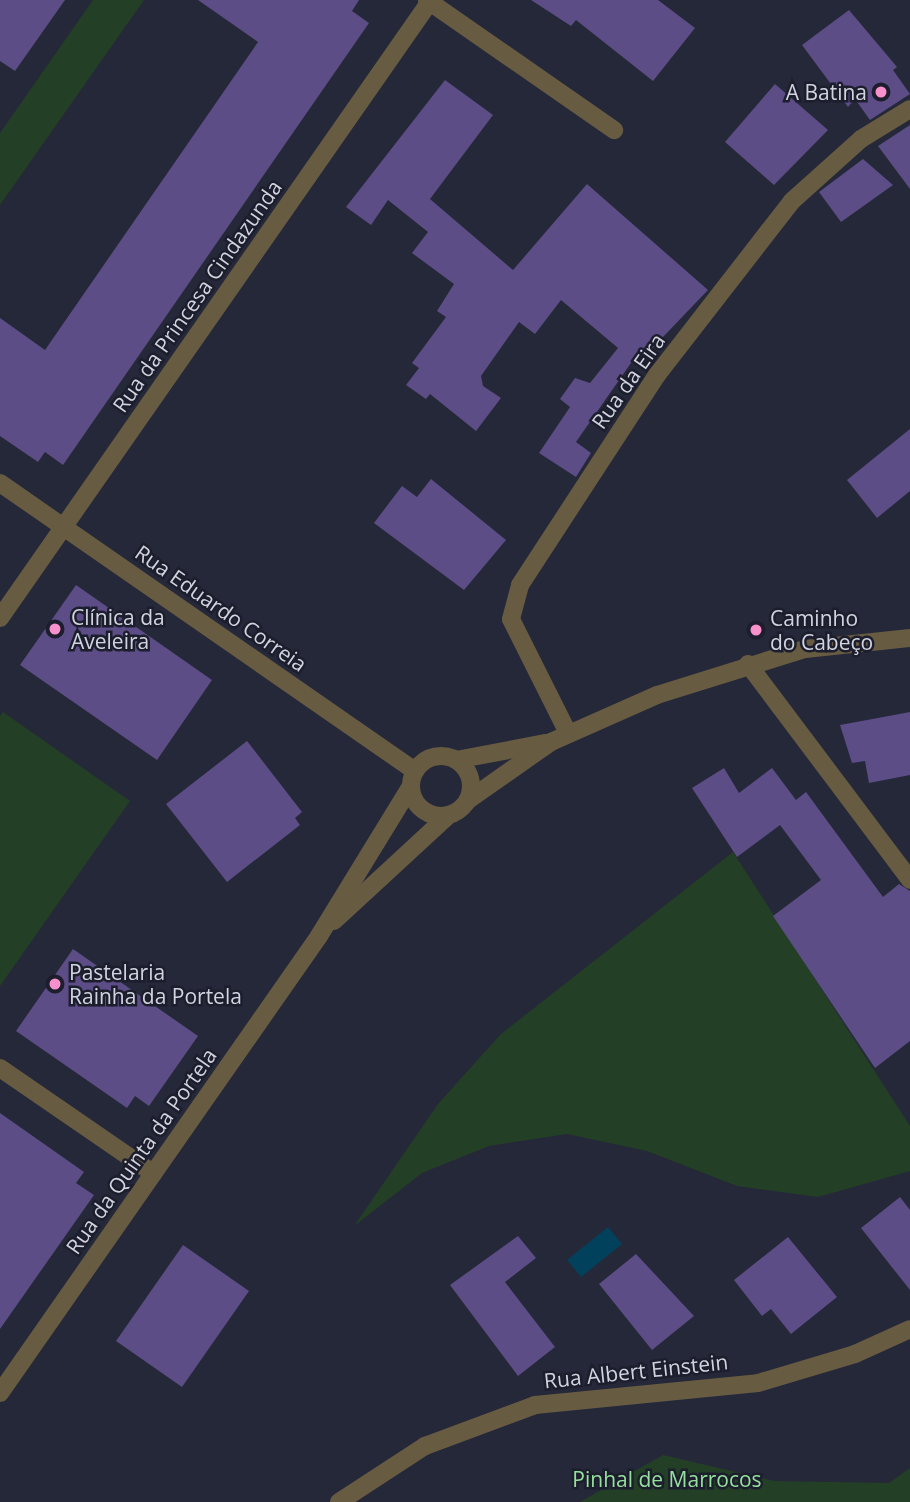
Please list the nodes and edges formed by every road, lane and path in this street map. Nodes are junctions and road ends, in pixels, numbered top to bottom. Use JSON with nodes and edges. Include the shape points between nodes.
{"nodes":[{"id":1,"x":429,"y":1,"type":"edge"},
{"id":2,"x":910,"y":109,"type":"edge"},
{"id":3,"x":614,"y":130,"type":"dead end"},
{"id":4,"x":0,"y":482,"type":"edge"},
{"id":5,"x":63,"y":527,"type":"junction"},
{"id":6,"x":0,"y":618,"type":"edge"},
{"id":7,"x":910,"y":638,"type":"edge"},
{"id":8,"x":748,"y":664,"type":"junction"},
{"id":9,"x":568,"y":733,"type":"junction"},
{"id":10,"x":551,"y":742,"type":"junction"},
{"id":11,"x":456,"y":760,"type":"junction"},
{"id":12,"x":413,"y":779,"type":"junction"},
{"id":13,"x":467,"y":802,"type":"junction"},
{"id":14,"x":449,"y":815,"type":"junction"},
{"id":15,"x":910,"y":880,"type":"edge"},
{"id":16,"x":319,"y":936,"type":"junction"},
{"id":17,"x":0,"y":1068,"type":"edge"},
{"id":18,"x":153,"y":1173,"type":"junction"},
{"id":19,"x":910,"y":1329,"type":"edge"},
{"id":20,"x":0,"y":1393,"type":"edge"},
{"id":21,"x":339,"y":1502,"type":"edge"}],
"edges":[{"from":1,"to":3,"type":"street"},
{"from":1,"to":5,"type":"street","name":"Rua da Princesa Cindazunda"},
{"from":2,"to":9,"type":"street","name":"Rua da Eira","via":[[861,139],[792,201],[657,375],[520,584],[511,619]]},
{"from":4,"to":5,"type":"street","name":"Rua Eduardo Correia"},
{"from":5,"to":6,"type":"street","name":"Rua da Princesa Cindazunda"},
{"from":5,"to":12,"type":"street","name":"Rua Eduardo Correia"},
{"from":7,"to":8,"type":"street","via":[[805,649]]},
{"from":8,"to":9,"type":"street"},
{"from":8,"to":15,"type":"street"},
{"from":9,"to":10,"type":"street"},
{"from":10,"to":11,"type":"street"},
{"from":10,"to":13,"type":"street"},
{"from":11,"to":12,"type":"street","via":[[429,759]]},
{"from":11,"to":13,"type":"street","via":[[469,774]]},
{"from":12,"to":14,"type":"street","via":[[422,810]]},
{"from":12,"to":16,"type":"street","name":"Rua da Quinta da Portela"},
{"from":13,"to":14,"type":"street"},
{"from":14,"to":16,"type":"street","name":"Rua da Quinta da Portela"},
{"from":16,"to":18,"type":"street","name":"Rua da Quinta da Portela"},
{"from":17,"to":18,"type":"street"},
{"from":18,"to":20,"type":"street","name":"Rua da Quinta da Portela"},
{"from":19,"to":21,"type":"street","name":"Rua Albert Einstein","via":[[843,1359],[758,1382],[535,1405],[425,1446]]}]}
